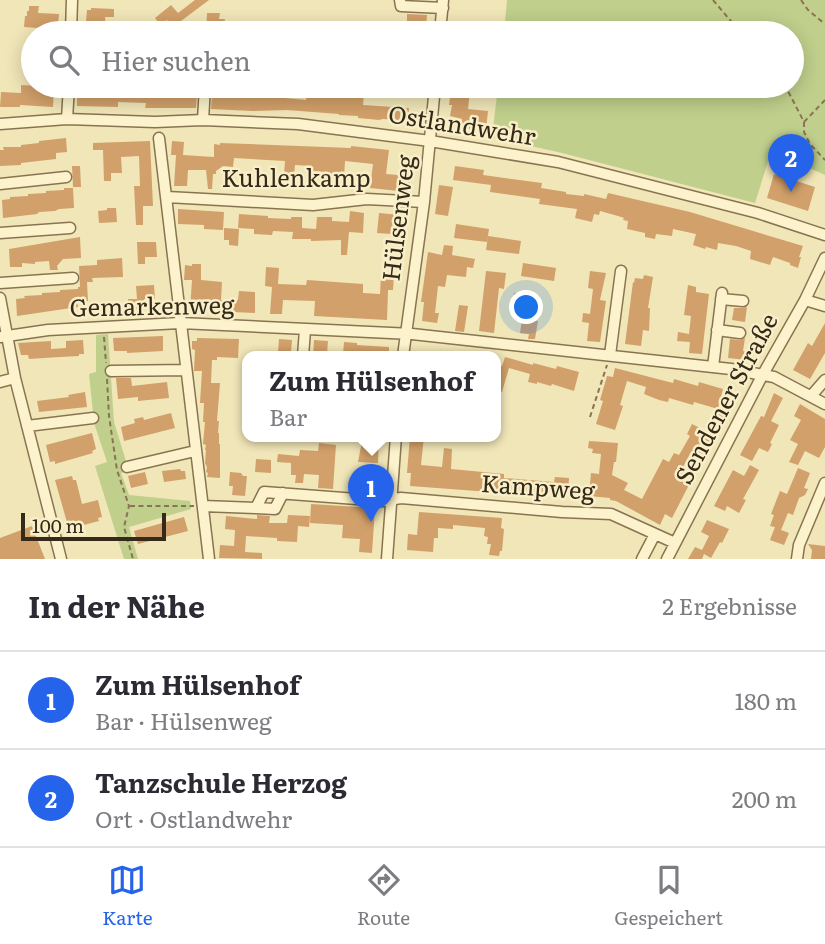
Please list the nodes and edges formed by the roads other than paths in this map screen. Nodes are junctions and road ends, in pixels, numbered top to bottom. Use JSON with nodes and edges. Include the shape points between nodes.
{"nodes":[{"id":1,"x":72,"y":0,"type":"edge"},
{"id":2,"x":400,"y":0,"type":"edge"},
{"id":3,"x":443,"y":4,"type":"edge"},
{"id":4,"x":71,"y":21,"type":"edge"},
{"id":5,"x":68,"y":98,"type":"edge"},
{"id":6,"x":204,"y":98,"type":"edge"},
{"id":7,"x":434,"y":98,"type":"edge"},
{"id":8,"x":67,"y":119,"type":"junction"},
{"id":9,"x":203,"y":120,"type":"junction"},
{"id":10,"x":0,"y":124,"type":"edge"},
{"id":11,"x":159,"y":138,"type":"dead end"},
{"id":12,"x":430,"y":141,"type":"junction"},
{"id":13,"x":66,"y":177,"type":"dead end"},
{"id":14,"x":0,"y":184,"type":"edge"},
{"id":15,"x":167,"y":197,"type":"junction"},
{"id":16,"x":424,"y":202,"type":"junction"},
{"id":17,"x":70,"y":228,"type":"dead end"},
{"id":18,"x":0,"y":233,"type":"edge"},
{"id":19,"x":825,"y":235,"type":"edge"},
{"id":20,"x":825,"y":258,"type":"edge"},
{"id":21,"x":621,"y":271,"type":"dead end"},
{"id":22,"x":73,"y":278,"type":"dead end"},
{"id":23,"x":0,"y":283,"type":"edge"},
{"id":24,"x":0,"y":298,"type":"edge"},
{"id":25,"x":805,"y":300,"type":"junction"},
{"id":26,"x":743,"y":302,"type":"dead end"},
{"id":27,"x":825,"y":306,"type":"edge"},
{"id":28,"x":180,"y":323,"type":"junction"},
{"id":29,"x":304,"y":330,"type":"junction"},
{"id":30,"x":718,"y":330,"type":"junction"},
{"id":31,"x":405,"y":333,"type":"junction"},
{"id":32,"x":740,"y":333,"type":"dead end"},
{"id":33,"x":3,"y":336,"type":"edge"},
{"id":34,"x":303,"y":351,"type":"edge"},
{"id":35,"x":403,"y":351,"type":"edge"},
{"id":36,"x":610,"y":355,"type":"junction"},
{"id":37,"x":713,"y":367,"type":"junction"},
{"id":38,"x":186,"y":370,"type":"junction"},
{"id":39,"x":111,"y":371,"type":"dead end"},
{"id":40,"x":761,"y":376,"type":"junction"},
{"id":41,"x":15,"y":378,"type":"junction"},
{"id":42,"x":825,"y":380,"type":"edge"},
{"id":43,"x":0,"y":382,"type":"edge"},
{"id":44,"x":811,"y":396,"type":"junction"},
{"id":45,"x":825,"y":404,"type":"edge"},
{"id":46,"x":93,"y":418,"type":"dead end"},
{"id":47,"x":27,"y":426,"type":"junction"},
{"id":48,"x":396,"y":442,"type":"edge"},
{"id":49,"x":195,"y":452,"type":"junction"},
{"id":50,"x":127,"y":467,"type":"dead end"},
{"id":51,"x":825,"y":483,"type":"edge"},
{"id":52,"x":282,"y":494,"type":"junction"},
{"id":53,"x":391,"y":499,"type":"junction"},
{"id":54,"x":203,"y":506,"type":"junction"},
{"id":55,"x":256,"y":508,"type":"junction"},
{"id":56,"x":654,"y":534,"type":"junction"},
{"id":57,"x":675,"y":543,"type":"junction"},
{"id":58,"x":209,"y":557,"type":"edge"},
{"id":59,"x":61,"y":559,"type":"edge"},
{"id":60,"x":195,"y":559,"type":"edge"},
{"id":61,"x":387,"y":559,"type":"edge"},
{"id":62,"x":642,"y":559,"type":"edge"},
{"id":63,"x":667,"y":559,"type":"edge"},
{"id":64,"x":797,"y":559,"type":"edge"}],
"edges":[{"from":1,"to":4,"type":"street"},
{"from":2,"to":3,"type":"street","via":[[401,6]]},
{"from":5,"to":8,"type":"street"},
{"from":6,"to":9,"type":"street"},
{"from":7,"to":12,"type":"street","name":"Hülsenweg"},
{"from":8,"to":9,"type":"street","name":"Ostlandwehr"},
{"from":8,"to":10,"type":"street","name":"Ostlandwehr"},
{"from":9,"to":12,"type":"street","name":"Ostlandwehr","via":[[298,124]]},
{"from":11,"to":15,"type":"street"},
{"from":12,"to":16,"type":"street","name":"Hülsenweg"},
{"from":12,"to":19,"type":"street","name":"Ostlandwehr","via":[[558,162],[758,213]]},
{"from":13,"to":14,"type":"street"},
{"from":15,"to":16,"type":"street","name":"Kuhlenkamp","via":[[313,205],[367,199]]},
{"from":15,"to":28,"type":"street"},
{"from":16,"to":31,"type":"street","name":"Hülsenweg"},
{"from":17,"to":18,"type":"street"},
{"from":20,"to":25,"type":"street","name":"Sendener Straße"},
{"from":21,"to":36,"type":"street"},
{"from":22,"to":23,"type":"street"},
{"from":24,"to":33,"type":"street"},
{"from":25,"to":27,"type":"street"},
{"from":25,"to":40,"type":"street","name":"Sendener Straße"},
{"from":26,"to":30,"type":"street","via":[[722,296]]},
{"from":28,"to":29,"type":"street","name":"Gemarkenweg"},
{"from":28,"to":33,"type":"street","name":"Gemarkenweg"},
{"from":28,"to":38,"type":"street"},
{"from":29,"to":31,"type":"street","name":"Gemarkenweg"},
{"from":29,"to":34,"type":"street"},
{"from":30,"to":32,"type":"street"},
{"from":30,"to":37,"type":"street"},
{"from":31,"to":35,"type":"street","name":"Hülsenweg"},
{"from":31,"to":36,"type":"street","name":"Gemarkenweg"},
{"from":33,"to":41,"type":"street"},
{"from":36,"to":37,"type":"street","name":"Gemarkenweg"},
{"from":37,"to":40,"type":"street","name":"Gemarkenweg"},
{"from":38,"to":39,"type":"street"},
{"from":38,"to":49,"type":"street"},
{"from":40,"to":44,"type":"street","name":"Gemarkenweg","via":[[774,377]]},
{"from":40,"to":57,"type":"street","name":"Sendener Straße"},
{"from":41,"to":43,"type":"street"},
{"from":41,"to":47,"type":"street"},
{"from":42,"to":44,"type":"street"},
{"from":44,"to":45,"type":"street","name":"Gemarkenweg"},
{"from":46,"to":47,"type":"street"},
{"from":47,"to":59,"type":"street"},
{"from":48,"to":53,"type":"street"},
{"from":49,"to":50,"type":"street"},
{"from":49,"to":54,"type":"street"},
{"from":51,"to":64,"type":"street"},
{"from":52,"to":53,"type":"street","name":"Kampweg"},
{"from":52,"to":55,"type":"street","via":[[275,509]]},
{"from":52,"to":55,"type":"street","via":[[264,492]]},
{"from":53,"to":56,"type":"street","name":"Kampweg","via":[[611,514]]},
{"from":53,"to":61,"type":"street"},
{"from":54,"to":55,"type":"street"},
{"from":54,"to":58,"type":"street"},
{"from":56,"to":57,"type":"street","name":"Kampweg"},
{"from":56,"to":62,"type":"street"},
{"from":57,"to":63,"type":"street","name":"Sendener Straße"},
{"from":58,"to":60,"type":"street"}]}
